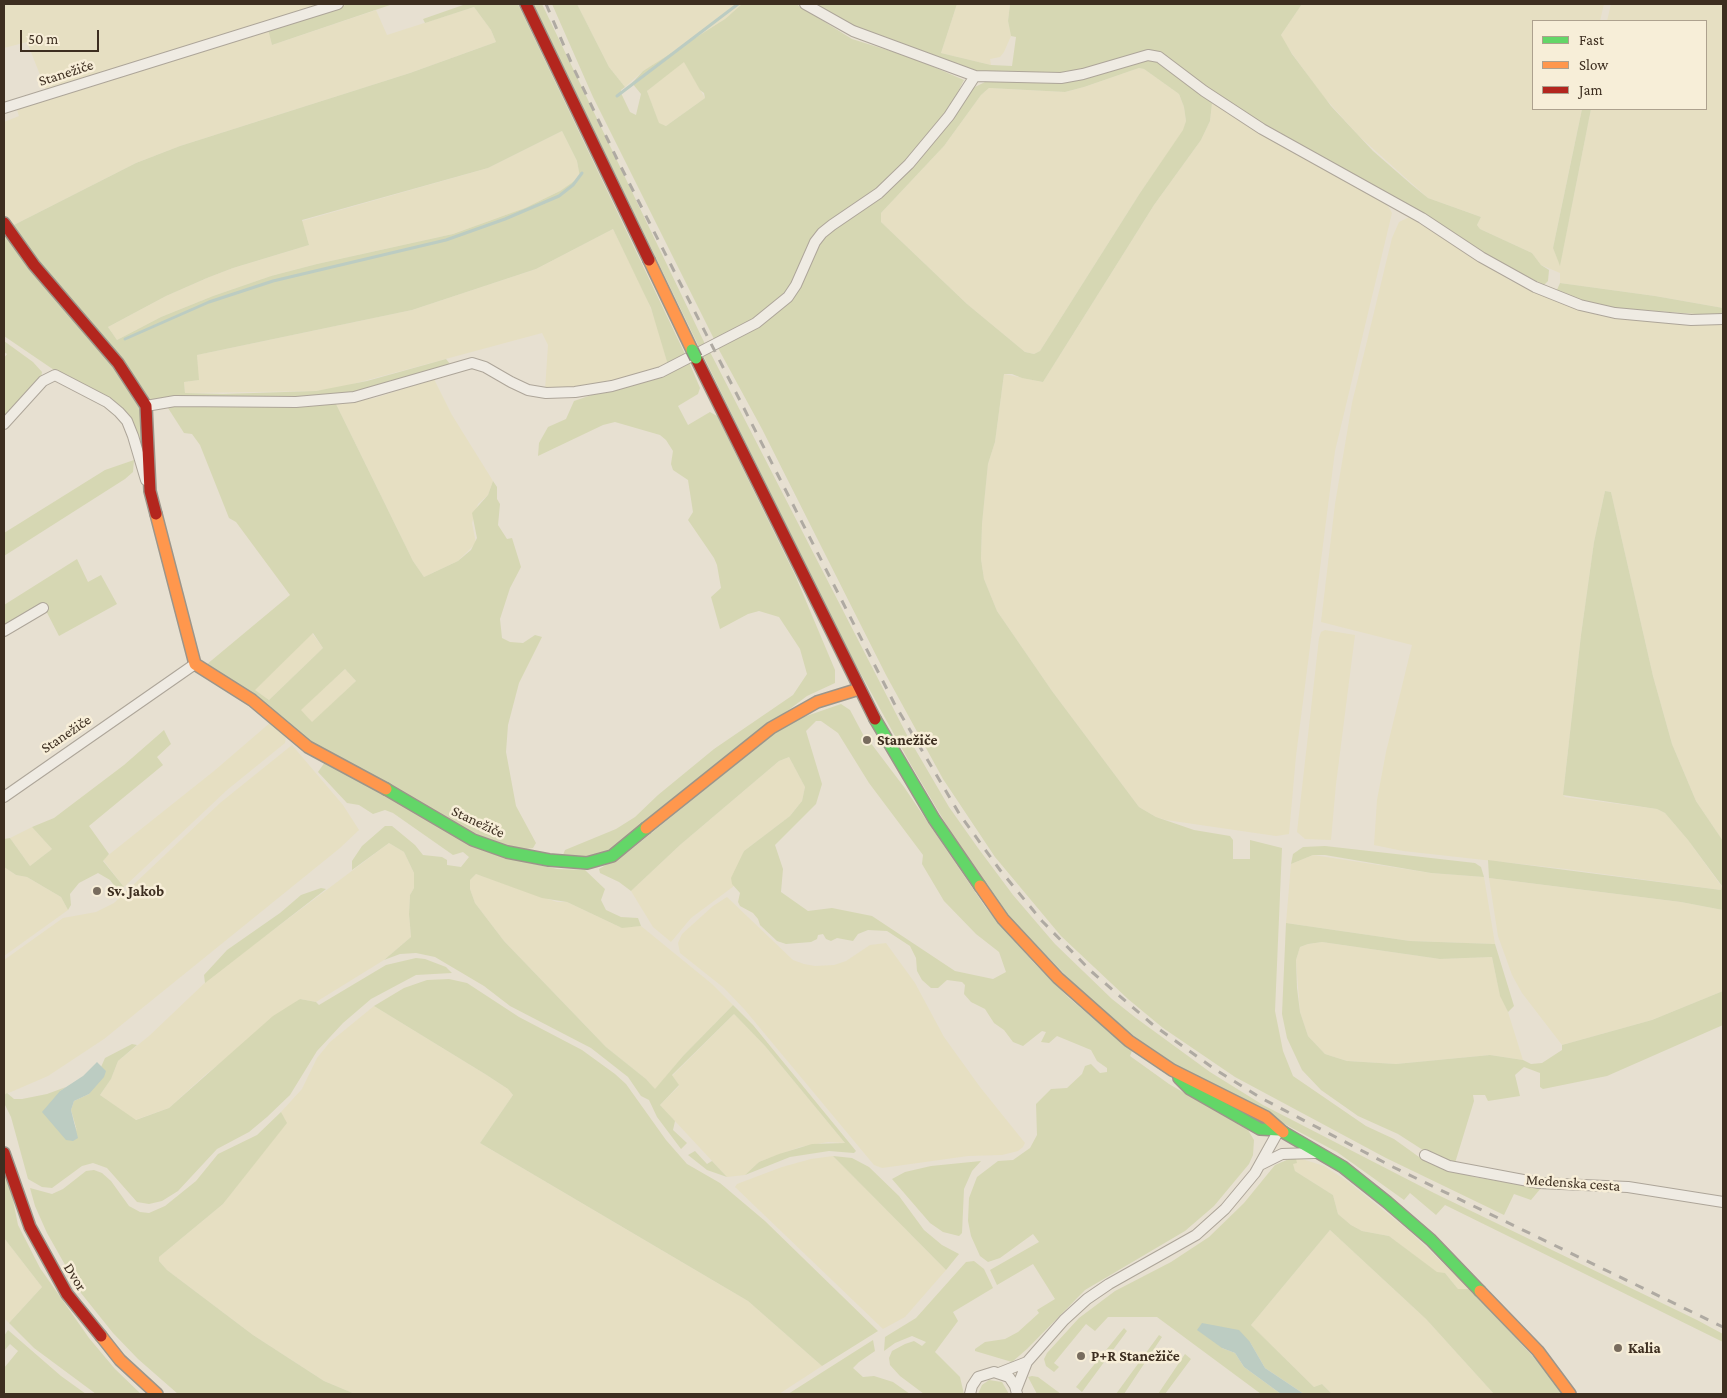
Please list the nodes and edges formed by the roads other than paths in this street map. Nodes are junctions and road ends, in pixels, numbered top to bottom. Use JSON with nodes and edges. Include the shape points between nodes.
{"nodes":[{"id":1,"x":338,"y":4,"type":"edge"},
{"id":2,"x":526,"y":4,"type":"edge"},
{"id":3,"x":804,"y":4,"type":"edge"},
{"id":4,"x":975,"y":76,"type":"junction"},
{"id":5,"x":4,"y":108,"type":"edge"},
{"id":6,"x":4,"y":224,"type":"edge"},
{"id":7,"x":1723,"y":319,"type":"edge"},
{"id":8,"x":146,"y":406,"type":"junction"},
{"id":9,"x":4,"y":424,"type":"edge"},
{"id":10,"x":150,"y":490,"type":"junction"},
{"id":11,"x":43,"y":608,"type":"dead end"},
{"id":12,"x":4,"y":631,"type":"edge"},
{"id":13,"x":195,"y":664,"type":"junction"},
{"id":14,"x":858,"y":689,"type":"junction"},
{"id":15,"x":4,"y":797,"type":"edge"},
{"id":16,"x":1279,"y":1130,"type":"junction"},
{"id":17,"x":4,"y":1153,"type":"edge"},
{"id":18,"x":1320,"y":1153,"type":"junction"},
{"id":19,"x":1425,"y":1155,"type":"dead end"},
{"id":20,"x":1261,"y":1165,"type":"junction"},
{"id":21,"x":1723,"y":1202,"type":"edge"},
{"id":22,"x":1027,"y":1362,"type":"junction"},
{"id":23,"x":999,"y":1372,"type":"junction"},
{"id":24,"x":1017,"y":1392,"type":"edge"},
{"id":25,"x":157,"y":1394,"type":"edge"},
{"id":26,"x":970,"y":1394,"type":"edge"},
{"id":27,"x":1570,"y":1394,"type":"edge"}],
"edges":[{"from":1,"to":5,"type":"street","name":"Stanežiče"},
{"from":2,"to":14,"type":"main road"},
{"from":3,"to":4,"type":"street","via":[[853,31]]},
{"from":4,"to":7,"type":"street","via":[[1060,78],[1148,55],[1160,57],[1204,91],[1262,128],[1543,290],[1580,305],[1615,313],[1690,320]]},
{"from":4,"to":8,"type":"street","via":[[949,116],[909,164],[879,193],[822,233],[788,297],[756,323],[661,372],[612,386],[546,393],[528,390],[472,363],[354,396],[296,402],[175,401]]},
{"from":6,"to":8,"type":"main road","via":[[34,265],[118,363]]},
{"from":8,"to":10,"type":"main road"},
{"from":9,"to":10,"type":"street","via":[[43,381],[55,374],[106,402],[127,421]]},
{"from":10,"to":13,"type":"main road"},
{"from":11,"to":12,"type":"street"},
{"from":13,"to":14,"type":"main road","name":"Stanežiče","via":[[252,700],[308,746],[473,840],[516,854],[587,863],[612,856],[771,728],[817,702]]},
{"from":13,"to":15,"type":"street","name":"Stanežiče"},
{"from":14,"to":16,"type":"main road","via":[[934,819],[1003,919],[1028,948],[1129,1041],[1172,1070],[1266,1117]]},
{"from":16,"to":18,"type":"main road"},
{"from":16,"to":20,"type":"street"},
{"from":17,"to":25,"type":"main road","name":"Dvor","via":[[30,1227],[67,1294],[115,1354]]},
{"from":18,"to":20,"type":"street","via":[[1282,1154]]},
{"from":18,"to":27,"type":"main road","via":[[1344,1167],[1431,1240],[1538,1351]]},
{"from":19,"to":21,"type":"street","name":"Medenska cesta","via":[[1448,1166],[1539,1183],[1628,1187]]},
{"from":20,"to":22,"type":"street","via":[[1225,1209],[1196,1235],[1087,1299]]},
{"from":22,"to":23,"type":"street"},
{"from":22,"to":24,"type":"street"},
{"from":23,"to":24,"type":"street","via":[[1012,1381]]},
{"from":23,"to":26,"type":"street","via":[[988,1372],[978,1377]]}]}
